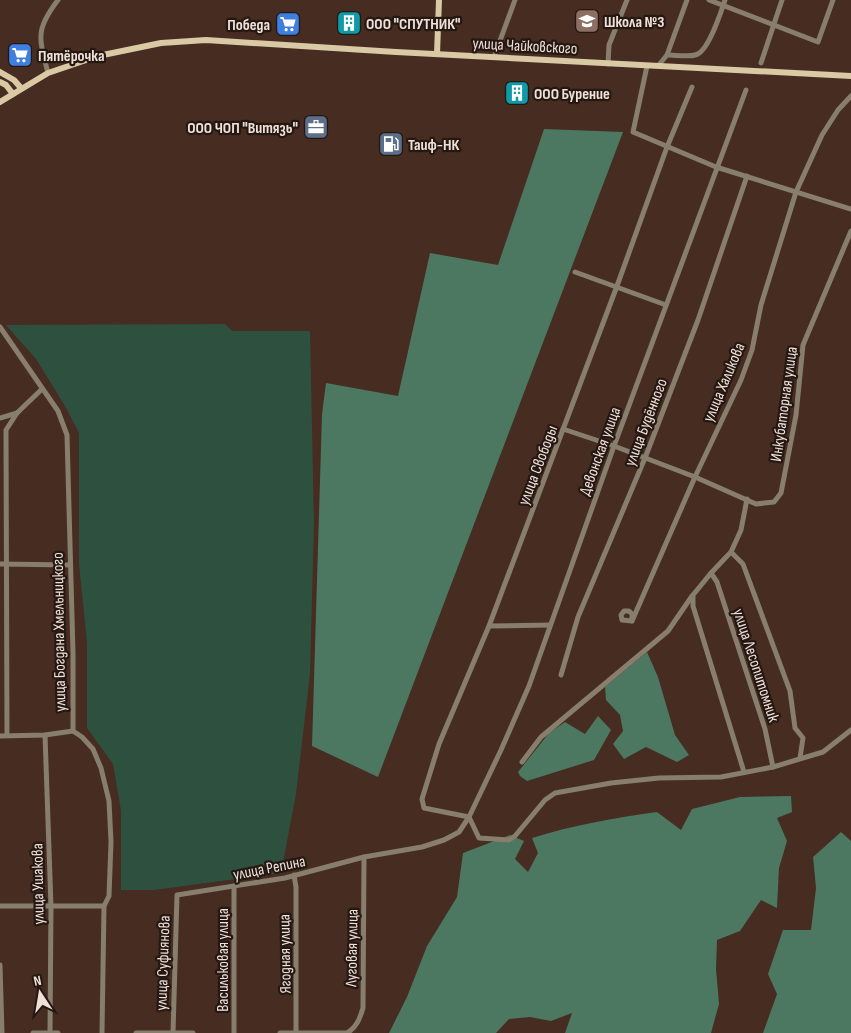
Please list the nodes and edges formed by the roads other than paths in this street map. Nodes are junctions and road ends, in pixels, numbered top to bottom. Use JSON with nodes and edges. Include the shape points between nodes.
{"nodes":[{"id":1,"x":58,"y":0,"type":"edge"},
{"id":2,"x":439,"y":0,"type":"edge"},
{"id":3,"x":515,"y":0,"type":"edge"},
{"id":4,"x":627,"y":0,"type":"edge"},
{"id":5,"x":687,"y":0,"type":"edge"},
{"id":6,"x":709,"y":0,"type":"edge"},
{"id":7,"x":782,"y":0,"type":"edge"},
{"id":8,"x":833,"y":0,"type":"edge"},
{"id":9,"x":725,"y":2,"type":"edge"},
{"id":10,"x":774,"y":24,"type":"junction"},
{"id":11,"x":437,"y":54,"type":"junction"},
{"id":12,"x":667,"y":55,"type":"junction"},
{"id":13,"x":494,"y":57,"type":"junction"},
{"id":14,"x":761,"y":63,"type":"dead end"},
{"id":15,"x":608,"y":64,"type":"junction"},
{"id":16,"x":647,"y":66,"type":"junction"},
{"id":17,"x":658,"y":66,"type":"junction"},
{"id":18,"x":0,"y":72,"type":"edge"},
{"id":19,"x":48,"y":73,"type":"junction"},
{"id":20,"x":851,"y":76,"type":"edge"},
{"id":21,"x":0,"y":82,"type":"edge"},
{"id":22,"x":692,"y":87,"type":"dead end"},
{"id":23,"x":21,"y":88,"type":"junction"},
{"id":24,"x":746,"y":90,"type":"dead end"},
{"id":25,"x":12,"y":94,"type":"junction"},
{"id":26,"x":851,"y":96,"type":"edge"},
{"id":27,"x":0,"y":102,"type":"edge"},
{"id":28,"x":667,"y":147,"type":"junction"},
{"id":29,"x":716,"y":166,"type":"junction"},
{"id":30,"x":747,"y":176,"type":"junction"},
{"id":31,"x":796,"y":192,"type":"junction"},
{"id":32,"x":851,"y":210,"type":"edge"},
{"id":33,"x":851,"y":231,"type":"edge"},
{"id":34,"x":576,"y":272,"type":"dead end"},
{"id":35,"x":617,"y":286,"type":"junction"},
{"id":36,"x":666,"y":305,"type":"junction"},
{"id":37,"x":0,"y":327,"type":"edge"},
{"id":38,"x":42,"y":389,"type":"junction"},
{"id":39,"x":17,"y":413,"type":"junction"},
{"id":40,"x":0,"y":418,"type":"edge"},
{"id":41,"x":563,"y":429,"type":"junction"},
{"id":42,"x":614,"y":446,"type":"junction"},
{"id":43,"x":645,"y":458,"type":"junction"},
{"id":44,"x":695,"y":477,"type":"junction"},
{"id":45,"x":747,"y":499,"type":"junction"},
{"id":46,"x":731,"y":552,"type":"junction"},
{"id":47,"x":0,"y":564,"type":"edge"},
{"id":48,"x":6,"y":564,"type":"junction"},
{"id":49,"x":70,"y":565,"type":"junction"},
{"id":50,"x":711,"y":573,"type":"junction"},
{"id":51,"x":692,"y":595,"type":"junction"},
{"id":52,"x":632,"y":621,"type":"dead end"},
{"id":53,"x":550,"y":625,"type":"junction"},
{"id":54,"x":489,"y":626,"type":"junction"},
{"id":55,"x":561,"y":675,"type":"dead end"},
{"id":56,"x":851,"y":730,"type":"edge"},
{"id":57,"x":72,"y":731,"type":"junction"},
{"id":58,"x":7,"y":735,"type":"junction"},
{"id":59,"x":45,"y":735,"type":"junction"},
{"id":60,"x":0,"y":736,"type":"edge"},
{"id":61,"x":800,"y":758,"type":"junction"},
{"id":62,"x":522,"y":762,"type":"dead end"},
{"id":63,"x":773,"y":767,"type":"junction"},
{"id":64,"x":744,"y":772,"type":"junction"},
{"id":65,"x":469,"y":817,"type":"junction"},
{"id":66,"x":364,"y":858,"type":"junction"},
{"id":67,"x":294,"y":875,"type":"junction"},
{"id":68,"x":234,"y":886,"type":"junction"},
{"id":69,"x":177,"y":895,"type":"joint"},
{"id":70,"x":0,"y":906,"type":"edge"},
{"id":71,"x":50,"y":906,"type":"junction"},
{"id":72,"x":104,"y":906,"type":"junction"},
{"id":73,"x":0,"y":965,"type":"edge"},
{"id":74,"x":173,"y":1032,"type":"edge"},
{"id":75,"x":348,"y":1032,"type":"edge"},
{"id":76,"x":2,"y":1033,"type":"edge"},
{"id":77,"x":33,"y":1033,"type":"edge"},
{"id":78,"x":50,"y":1033,"type":"edge"},
{"id":79,"x":58,"y":1033,"type":"edge"},
{"id":80,"x":102,"y":1033,"type":"edge"},
{"id":81,"x":136,"y":1033,"type":"edge"},
{"id":82,"x":193,"y":1033,"type":"edge"},
{"id":83,"x":234,"y":1033,"type":"edge"},
{"id":84,"x":280,"y":1033,"type":"edge"},
{"id":85,"x":296,"y":1033,"type":"edge"}],
"edges":[{"from":1,"to":19,"type":"street","via":[[40,32]]},
{"from":2,"to":11,"type":"main road"},
{"from":3,"to":13,"type":"street"},
{"from":4,"to":15,"type":"street","via":[[609,45]]},
{"from":5,"to":12,"type":"street"},
{"from":6,"to":9,"type":"street"},
{"from":7,"to":10,"type":"street"},
{"from":8,"to":10,"type":"street","via":[[818,42]]},
{"from":9,"to":10,"type":"street"},
{"from":9,"to":12,"type":"street","via":[[702,52],[696,56]]},
{"from":10,"to":14,"type":"street"},
{"from":11,"to":13,"type":"main road","name":"улица Чайковского"},
{"from":11,"to":19,"type":"main road","name":"улица Чайковского","via":[[206,40],[132,48]]},
{"from":12,"to":17,"type":"street"},
{"from":13,"to":15,"type":"main road","name":"улица Чайковского"},
{"from":15,"to":16,"type":"main road","name":"улица Чайковского"},
{"from":16,"to":17,"type":"main road","name":"улица Чайковского"},
{"from":16,"to":28,"type":"street","via":[[633,132]]},
{"from":17,"to":20,"type":"main road","name":"улица Чайковского"},
{"from":18,"to":23,"type":"main road"},
{"from":19,"to":23,"type":"main road","name":"улица Чайковского"},
{"from":21,"to":25,"type":"main road"},
{"from":22,"to":28,"type":"street","name":"улица Свободы"},
{"from":23,"to":25,"type":"main road","name":"улица Чайковского"},
{"from":24,"to":29,"type":"street","name":"Девонская улица"},
{"from":25,"to":27,"type":"main road","name":"улица Чайковского"},
{"from":26,"to":31,"type":"street","name":"улица Халикова","via":[[822,135]]},
{"from":28,"to":29,"type":"street"},
{"from":28,"to":35,"type":"street","name":"улица Свободы"},
{"from":29,"to":30,"type":"street"},
{"from":29,"to":36,"type":"street","name":"Девонская улица"},
{"from":30,"to":31,"type":"street"},
{"from":30,"to":43,"type":"street","name":"улица Будённого","via":[[698,320]]},
{"from":31,"to":32,"type":"street"},
{"from":31,"to":44,"type":"street","name":"улица Халикова","via":[[761,305],[752,350]]},
{"from":33,"to":45,"type":"street","name":"Инкубаторная улица","via":[[803,345],[796,416],[781,493],[774,502],[756,504]]},
{"from":34,"to":35,"type":"street"},
{"from":35,"to":36,"type":"street"},
{"from":35,"to":41,"type":"street","name":"улица Свободы"},
{"from":36,"to":42,"type":"street","name":"Девонская улица"},
{"from":37,"to":38,"type":"street","name":"улица Богдана Хмельницкого"},
{"from":38,"to":39,"type":"street"},
{"from":38,"to":49,"type":"street","name":"улица Богдана Хмельницкого","via":[[58,411],[67,435]]},
{"from":39,"to":40,"type":"street"},
{"from":39,"to":48,"type":"street","via":[[6,430],[5,442]]},
{"from":41,"to":42,"type":"street","name":"Инкубаторная улица"},
{"from":41,"to":54,"type":"street","name":"улица Свободы"},
{"from":42,"to":43,"type":"street","name":"Инкубаторная улица"},
{"from":42,"to":53,"type":"street","name":"Девонская улица"},
{"from":43,"to":44,"type":"street","name":"Инкубаторная улица"},
{"from":43,"to":55,"type":"street","name":"улица Будённого","via":[[578,617]]},
{"from":44,"to":45,"type":"street","name":"Инкубаторная улица"},
{"from":44,"to":52,"type":"street","name":"улица Халикова"},
{"from":45,"to":46,"type":"street","via":[[741,530]]},
{"from":46,"to":50,"type":"street"},
{"from":46,"to":61,"type":"street","via":[[743,564],[790,691],[795,728],[803,738]]},
{"from":47,"to":48,"type":"street"},
{"from":48,"to":49,"type":"street"},
{"from":48,"to":58,"type":"street"},
{"from":49,"to":57,"type":"street","name":"улица Богдана Хмельницкого"},
{"from":50,"to":51,"type":"street"},
{"from":50,"to":63,"type":"street","name":"улица Лесопитомник","via":[[717,582],[766,729]]},
{"from":51,"to":62,"type":"street","via":[[668,631],[541,737]]},
{"from":51,"to":64,"type":"street"},
{"from":53,"to":54,"type":"street"},
{"from":53,"to":65,"type":"street","name":"Девонская улица","via":[[529,686]]},
{"from":54,"to":65,"type":"street","name":"улица Свободы","via":[[439,744],[422,799],[424,808]]},
{"from":56,"to":61,"type":"street","via":[[824,752]]},
{"from":57,"to":59,"type":"street"},
{"from":57,"to":72,"type":"street","name":"улица Богдана Хмельницкого","via":[[93,749],[109,801],[109,896]]},
{"from":58,"to":59,"type":"street"},
{"from":58,"to":60,"type":"street"},
{"from":59,"to":71,"type":"street","name":"улица Ушакова"},
{"from":61,"to":63,"type":"street"},
{"from":63,"to":64,"type":"street"},
{"from":64,"to":65,"type":"street","via":[[721,777],[611,783],[555,793],[509,840],[479,838]]},
{"from":65,"to":66,"type":"street","name":"улица Репина","via":[[460,832],[444,840]]},
{"from":66,"to":67,"type":"street","name":"улица Репина"},
{"from":66,"to":75,"type":"street","name":"Луговая улица","via":[[363,1008],[358,1023]]},
{"from":67,"to":68,"type":"street","name":"улица Репина"},
{"from":67,"to":85,"type":"street","name":"Ягодная улица"},
{"from":68,"to":69,"type":"street","name":"улица Репина"},
{"from":68,"to":83,"type":"street","name":"Васильковая улица"},
{"from":69,"to":74,"type":"street","name":"улица Суфиянова"},
{"from":70,"to":71,"type":"street"},
{"from":71,"to":72,"type":"street"},
{"from":71,"to":78,"type":"street","name":"улица Ушакова"},
{"from":72,"to":80,"type":"street","name":"улица Богдана Хмельницкого"},
{"from":73,"to":76,"type":"street"},
{"from":74,"to":81,"type":"street"},
{"from":74,"to":82,"type":"street"},
{"from":75,"to":85,"type":"street"},
{"from":77,"to":78,"type":"street"},
{"from":78,"to":79,"type":"street"},
{"from":84,"to":85,"type":"street"}]}
